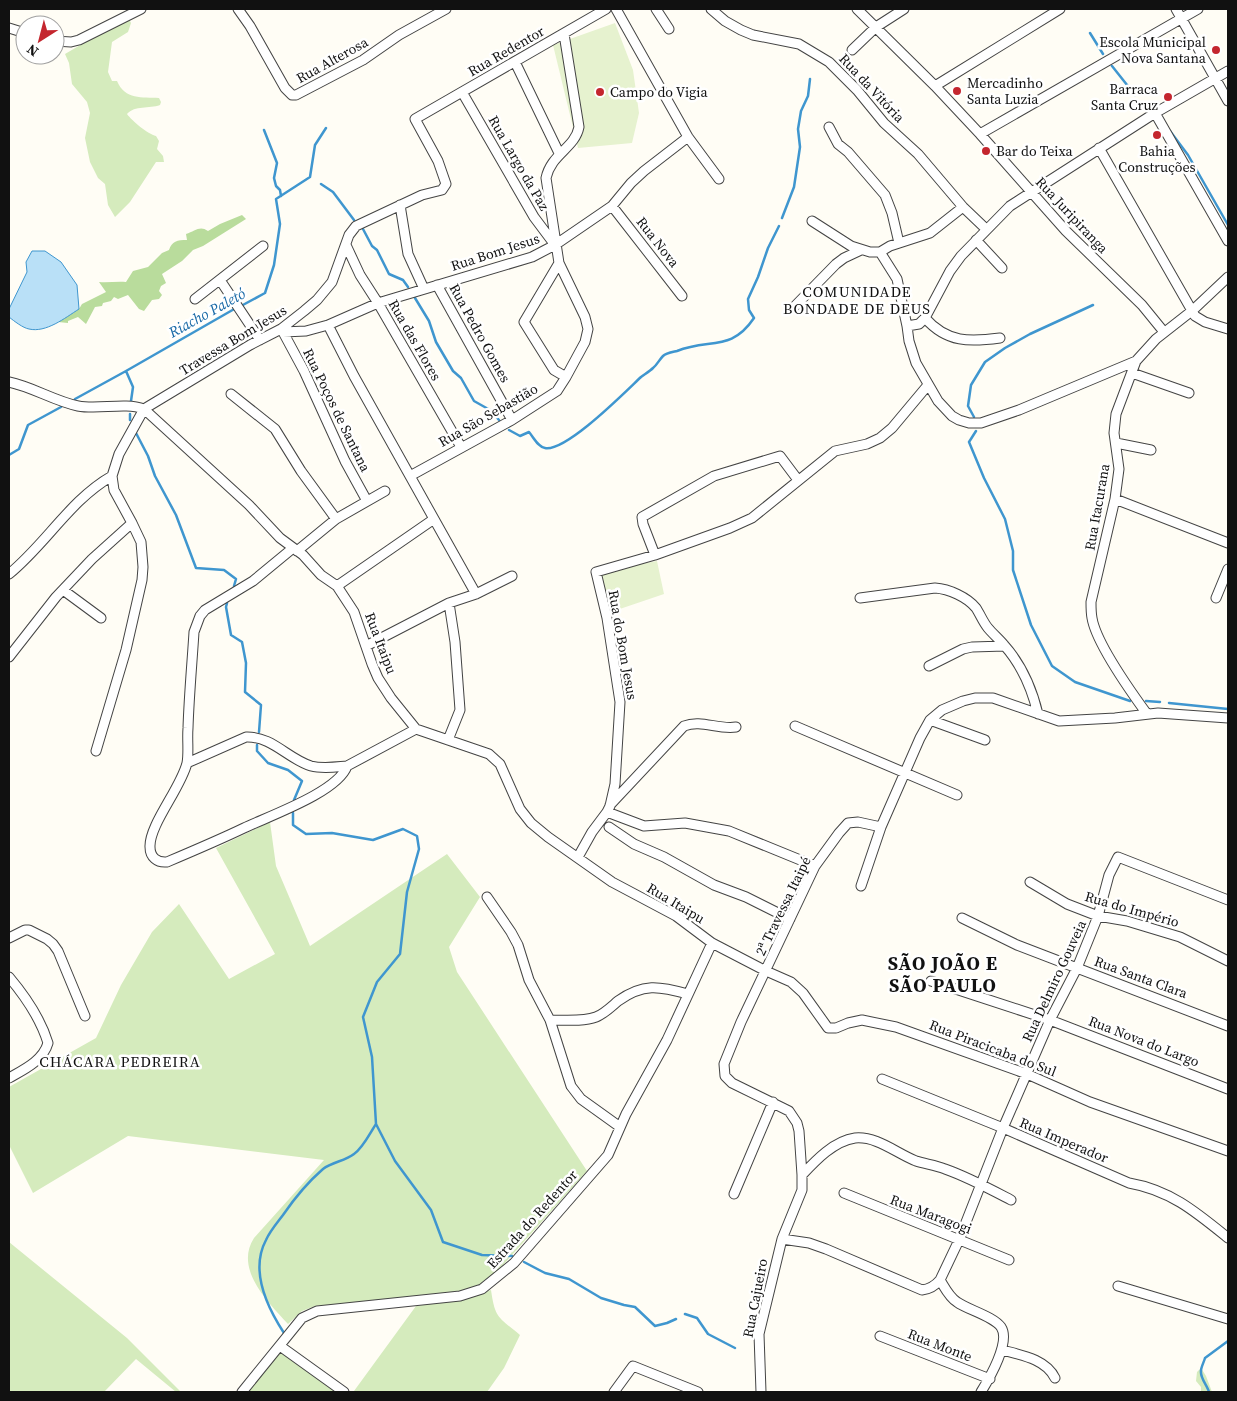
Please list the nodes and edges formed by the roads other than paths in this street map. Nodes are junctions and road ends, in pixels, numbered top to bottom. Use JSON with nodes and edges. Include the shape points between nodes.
{"nodes":[{"id":1,"x":141,"y":9,"type":"edge"},
{"id":2,"x":238,"y":9,"type":"edge"},
{"id":3,"x":446,"y":9,"type":"edge"},
{"id":4,"x":606,"y":9,"type":"edge"},
{"id":5,"x":616,"y":9,"type":"edge"},
{"id":6,"x":656,"y":9,"type":"edge"},
{"id":7,"x":711,"y":9,"type":"edge"},
{"id":8,"x":857,"y":9,"type":"edge"},
{"id":9,"x":904,"y":9,"type":"edge"},
{"id":10,"x":1060,"y":9,"type":"edge"},
{"id":11,"x":1176,"y":9,"type":"edge"},
{"id":12,"x":1198,"y":9,"type":"edge"},
{"id":13,"x":1182,"y":18,"type":"junction"},
{"id":14,"x":876,"y":27,"type":"junction"},
{"id":15,"x":669,"y":30,"type":"dead end"},
{"id":16,"x":564,"y":34,"type":"junction"},
{"id":17,"x":65,"y":42,"type":"edge"},
{"id":18,"x":852,"y":50,"type":"dead end"},
{"id":19,"x":515,"y":62,"type":"junction"},
{"id":20,"x":1228,"y":71,"type":"edge"},
{"id":21,"x":1216,"y":78,"type":"junction"},
{"id":22,"x":935,"y":86,"type":"junction"},
{"id":23,"x":462,"y":92,"type":"junction"},
{"id":24,"x":1228,"y":101,"type":"edge"},
{"id":25,"x":1155,"y":113,"type":"junction"},
{"id":26,"x":415,"y":119,"type":"joint"},
{"id":27,"x":829,"y":127,"type":"dead end"},
{"id":28,"x":980,"y":134,"type":"junction"},
{"id":29,"x":688,"y":137,"type":"junction"},
{"id":30,"x":1100,"y":148,"type":"junction"},
{"id":31,"x":559,"y":153,"type":"junction"},
{"id":32,"x":718,"y":179,"type":"dead end"},
{"id":33,"x":1032,"y":191,"type":"junction"},
{"id":34,"x":400,"y":205,"type":"junction"},
{"id":35,"x":612,"y":206,"type":"junction"},
{"id":36,"x":963,"y":207,"type":"junction"},
{"id":37,"x":812,"y":222,"type":"dead end"},
{"id":38,"x":986,"y":229,"type":"junction"},
{"id":39,"x":976,"y":240,"type":"junction"},
{"id":40,"x":1228,"y":241,"type":"edge"},
{"id":41,"x":899,"y":243,"type":"junction"},
{"id":42,"x":555,"y":245,"type":"junction"},
{"id":43,"x":263,"y":246,"type":"dead end"},
{"id":44,"x":346,"y":246,"type":"junction"},
{"id":45,"x":861,"y":250,"type":"junction"},
{"id":46,"x":880,"y":252,"type":"junction"},
{"id":47,"x":559,"y":263,"type":"junction"},
{"id":48,"x":1002,"y":268,"type":"dead end"},
{"id":49,"x":1228,"y":277,"type":"edge"},
{"id":50,"x":220,"y":280,"type":"junction"},
{"id":51,"x":437,"y":285,"type":"junction"},
{"id":52,"x":424,"y":289,"type":"junction"},
{"id":53,"x":682,"y":296,"type":"dead end"},
{"id":54,"x":195,"y":299,"type":"dead end"},
{"id":55,"x":378,"y":303,"type":"junction"},
{"id":56,"x":794,"y":307,"type":"dead end"},
{"id":57,"x":1190,"y":312,"type":"junction"},
{"id":58,"x":926,"y":318,"type":"junction"},
{"id":59,"x":328,"y":325,"type":"junction"},
{"id":60,"x":908,"y":326,"type":"junction"},
{"id":61,"x":1228,"y":329,"type":"edge"},
{"id":62,"x":282,"y":330,"type":"junction"},
{"id":63,"x":1164,"y":332,"type":"junction"},
{"id":64,"x":1000,"y":338,"type":"dead end"},
{"id":65,"x":260,"y":340,"type":"junction"},
{"id":66,"x":1136,"y":361,"type":"junction"},
{"id":67,"x":1132,"y":373,"type":"junction"},
{"id":68,"x":566,"y":377,"type":"junction"},
{"id":69,"x":9,"y":382,"type":"edge"},
{"id":70,"x":928,"y":385,"type":"junction"},
{"id":71,"x":1189,"y":393,"type":"dead end"},
{"id":72,"x":231,"y":394,"type":"dead end"},
{"id":73,"x":144,"y":409,"type":"junction"},
{"id":74,"x":512,"y":420,"type":"junction"},
{"id":75,"x":1116,"y":443,"type":"junction"},
{"id":76,"x":461,"y":447,"type":"junction"},
{"id":77,"x":1151,"y":450,"type":"dead end"},
{"id":78,"x":112,"y":476,"type":"junction"},
{"id":79,"x":410,"y":476,"type":"junction"},
{"id":80,"x":798,"y":480,"type":"junction"},
{"id":81,"x":385,"y":491,"type":"dead end"},
{"id":82,"x":1114,"y":499,"type":"junction"},
{"id":83,"x":367,"y":501,"type":"junction"},
{"id":84,"x":336,"y":519,"type":"junction"},
{"id":85,"x":434,"y":519,"type":"junction"},
{"id":86,"x":132,"y":523,"type":"junction"},
{"id":87,"x":1228,"y":543,"type":"edge"},
{"id":88,"x":295,"y":550,"type":"junction"},
{"id":89,"x":655,"y":555,"type":"junction"},
{"id":90,"x":1228,"y":569,"type":"edge"},
{"id":91,"x":9,"y":574,"type":"edge"},
{"id":92,"x":512,"y":576,"type":"dead end"},
{"id":93,"x":337,"y":586,"type":"junction"},
{"id":94,"x":63,"y":590,"type":"junction"},
{"id":95,"x":476,"y":594,"type":"junction"},
{"id":96,"x":860,"y":598,"type":"dead end"},
{"id":97,"x":1216,"y":598,"type":"dead end"},
{"id":98,"x":449,"y":603,"type":"junction"},
{"id":99,"x":101,"y":618,"type":"dead end"},
{"id":100,"x":366,"y":646,"type":"junction"},
{"id":101,"x":1005,"y":646,"type":"junction"},
{"id":102,"x":9,"y":657,"type":"edge"},
{"id":103,"x":929,"y":666,"type":"dead end"},
{"id":104,"x":1038,"y":714,"type":"junction"},
{"id":105,"x":1147,"y":714,"type":"junction"},
{"id":106,"x":1228,"y":718,"type":"edge"},
{"id":107,"x":930,"y":720,"type":"junction"},
{"id":108,"x":795,"y":726,"type":"dead end"},
{"id":109,"x":736,"y":727,"type":"dead end"},
{"id":110,"x":416,"y":729,"type":"junction"},
{"id":111,"x":448,"y":740,"type":"junction"},
{"id":112,"x":985,"y":740,"type":"dead end"},
{"id":113,"x":96,"y":751,"type":"dead end"},
{"id":114,"x":187,"y":763,"type":"junction"},
{"id":115,"x":347,"y":766,"type":"junction"},
{"id":116,"x":904,"y":773,"type":"junction"},
{"id":117,"x":957,"y":795,"type":"dead end"},
{"id":118,"x":608,"y":809,"type":"junction"},
{"id":119,"x":882,"y":827,"type":"junction"},
{"id":120,"x":608,"y":828,"type":"dead end"},
{"id":121,"x":578,"y":857,"type":"junction"},
{"id":122,"x":815,"y":866,"type":"junction"},
{"id":123,"x":1030,"y":882,"type":"dead end"},
{"id":124,"x":861,"y":886,"type":"dead end"},
{"id":125,"x":487,"y":897,"type":"dead end"},
{"id":126,"x":1228,"y":900,"type":"edge"},
{"id":127,"x":1098,"y":916,"type":"junction"},
{"id":128,"x":962,"y":918,"type":"dead end"},
{"id":129,"x":790,"y":919,"type":"junction"},
{"id":130,"x":9,"y":938,"type":"edge"},
{"id":131,"x":712,"y":942,"type":"junction"},
{"id":132,"x":1228,"y":961,"type":"edge"},
{"id":133,"x":1077,"y":968,"type":"junction"},
{"id":134,"x":766,"y":971,"type":"junction"},
{"id":135,"x":9,"y":977,"type":"edge"},
{"id":136,"x":931,"y":981,"type":"dead end"},
{"id":137,"x":688,"y":994,"type":"junction"},
{"id":138,"x":85,"y":1016,"type":"dead end"},
{"id":139,"x":550,"y":1020,"type":"junction"},
{"id":140,"x":1050,"y":1020,"type":"junction"},
{"id":141,"x":1228,"y":1026,"type":"edge"},
{"id":142,"x":1028,"y":1074,"type":"junction"},
{"id":143,"x":10,"y":1075,"type":"edge"},
{"id":144,"x":882,"y":1079,"type":"dead end"},
{"id":145,"x":1228,"y":1089,"type":"edge"},
{"id":146,"x":773,"y":1102,"type":"junction"},
{"id":147,"x":620,"y":1127,"type":"junction"},
{"id":148,"x":1003,"y":1128,"type":"junction"},
{"id":149,"x":1228,"y":1151,"type":"edge"},
{"id":150,"x":802,"y":1175,"type":"junction"},
{"id":151,"x":982,"y":1185,"type":"junction"},
{"id":152,"x":844,"y":1193,"type":"dead end"},
{"id":153,"x":734,"y":1194,"type":"dead end"},
{"id":154,"x":1011,"y":1200,"type":"dead end"},
{"id":155,"x":1228,"y":1238,"type":"edge"},
{"id":156,"x":782,"y":1239,"type":"junction"},
{"id":157,"x":959,"y":1240,"type":"junction"},
{"id":158,"x":1009,"y":1260,"type":"dead end"},
{"id":159,"x":940,"y":1280,"type":"junction"},
{"id":160,"x":1118,"y":1286,"type":"dead end"},
{"id":161,"x":1228,"y":1319,"type":"edge"},
{"id":162,"x":880,"y":1336,"type":"dead end"},
{"id":163,"x":280,"y":1346,"type":"junction"},
{"id":164,"x":1002,"y":1350,"type":"junction"},
{"id":165,"x":1055,"y":1378,"type":"dead end"},
{"id":166,"x":990,"y":1379,"type":"junction"},
{"id":167,"x":685,"y":1390,"type":"edge"},
{"id":168,"x":242,"y":1392,"type":"edge"},
{"id":169,"x":344,"y":1392,"type":"edge"},
{"id":170,"x":614,"y":1392,"type":"edge"},
{"id":171,"x":698,"y":1392,"type":"edge"},
{"id":172,"x":761,"y":1392,"type":"edge"},
{"id":173,"x":981,"y":1392,"type":"edge"}],
"edges":[{"from":1,"to":17,"type":"street","via":[[78,40]]},
{"from":2,"to":3,"type":"street","name":"Rua Alterosa","via":[[285,88],[296,95],[363,60]]},
{"from":4,"to":16,"type":"street","name":"Rua Redentor"},
{"from":5,"to":29,"type":"street"},
{"from":6,"to":15,"type":"street"},
{"from":7,"to":36,"type":"street","name":"Rua da Vitória","via":[[741,30],[799,44],[829,62],[884,123],[918,154]]},
{"from":8,"to":14,"type":"street","name":"Rua Juripiranga"},
{"from":9,"to":14,"type":"street"},
{"from":10,"to":22,"type":"street"},
{"from":11,"to":13,"type":"street"},
{"from":12,"to":13,"type":"street"},
{"from":13,"to":21,"type":"street"},
{"from":13,"to":28,"type":"street"},
{"from":14,"to":18,"type":"street"},
{"from":14,"to":22,"type":"street","name":"Rua Juripiranga"},
{"from":16,"to":19,"type":"street","name":"Rua Redentor"},
{"from":16,"to":31,"type":"street","name":"Rua São Sebastião","via":[[580,127],[575,139]]},
{"from":19,"to":23,"type":"street","name":"Rua Redentor"},
{"from":19,"to":31,"type":"street"},
{"from":20,"to":21,"type":"street"},
{"from":21,"to":24,"type":"street"},
{"from":21,"to":25,"type":"street"},
{"from":22,"to":28,"type":"street","name":"Rua Juripiranga"},
{"from":23,"to":26,"type":"street","name":"Rua Redentor"},
{"from":23,"to":42,"type":"street","name":"Rua Largo da Paz","via":[[534,218]]},
{"from":25,"to":30,"type":"street"},
{"from":25,"to":40,"type":"street"},
{"from":26,"to":34,"type":"street","name":"Travessa Bom Jesus","via":[[438,161],[446,187]]},
{"from":27,"to":41,"type":"street","via":[[838,144],[885,195]]},
{"from":28,"to":33,"type":"street","name":"Rua Juripiranga"},
{"from":29,"to":32,"type":"street"},
{"from":29,"to":35,"type":"street","name":"Rua Bom Jesus","via":[[644,171]]},
{"from":30,"to":33,"type":"street"},
{"from":30,"to":57,"type":"street"},
{"from":31,"to":42,"type":"street","name":"Rua São Sebastião","via":[[550,164],[546,178]]},
{"from":33,"to":38,"type":"street"},
{"from":33,"to":63,"type":"street","name":"Rua Juripiranga","via":[[1066,231],[1142,304]]},
{"from":34,"to":44,"type":"street","name":"Travessa Bom Jesus","via":[[356,226]]},
{"from":34,"to":52,"type":"street","via":[[408,254]]},
{"from":35,"to":42,"type":"street","name":"Rua Bom Jesus"},
{"from":35,"to":53,"type":"street","name":"Rua Nova"},
{"from":36,"to":38,"type":"street","name":"Rua da Vitória"},
{"from":36,"to":41,"type":"street","via":[[930,233]]},
{"from":37,"to":45,"type":"street"},
{"from":38,"to":39,"type":"street"},
{"from":39,"to":48,"type":"street"},
{"from":39,"to":58,"type":"street","via":[[950,271]]},
{"from":41,"to":46,"type":"street"},
{"from":42,"to":47,"type":"street","name":"Rua São Sebastião"},
{"from":42,"to":51,"type":"street","name":"Rua Bom Jesus","via":[[532,257]]},
{"from":43,"to":50,"type":"street"},
{"from":44,"to":55,"type":"street","name":"Rua das Flores"},
{"from":44,"to":62,"type":"street","name":"Travessa Bom Jesus","via":[[329,286]]},
{"from":45,"to":46,"type":"street"},
{"from":45,"to":56,"type":"street","via":[[836,264]]},
{"from":46,"to":60,"type":"street","via":[[897,279]]},
{"from":47,"to":68,"type":"street","name":"Rua São Sebastião","via":[[588,330]]},
{"from":47,"to":68,"type":"street","via":[[524,322],[554,370]]},
{"from":49,"to":57,"type":"street","name":"Rua Itacurana"},
{"from":50,"to":54,"type":"street"},
{"from":50,"to":65,"type":"street"},
{"from":51,"to":52,"type":"street","name":"Rua Bom Jesus"},
{"from":51,"to":74,"type":"street","name":"Rua Pedro Gomes"},
{"from":52,"to":55,"type":"street","name":"Rua Bom Jesus"},
{"from":55,"to":59,"type":"street","name":"Rua Bom Jesus"},
{"from":55,"to":76,"type":"street","name":"Rua das Flores"},
{"from":57,"to":61,"type":"street","via":[[1206,322]]},
{"from":57,"to":63,"type":"street","name":"Rua Itacurana"},
{"from":58,"to":60,"type":"street"},
{"from":58,"to":64,"type":"street","via":[[933,327],[953,338]]},
{"from":59,"to":62,"type":"street","name":"Rua Bom Jesus","via":[[306,331]]},
{"from":59,"to":79,"type":"street"},
{"from":60,"to":70,"type":"street","via":[[912,352]]},
{"from":62,"to":65,"type":"street","name":"Travessa Bom Jesus"},
{"from":62,"to":83,"type":"street","name":"Rua Poços de Santana"},
{"from":63,"to":66,"type":"street","name":"Rua Itacurana"},
{"from":65,"to":73,"type":"street","name":"Travessa Bom Jesus"},
{"from":66,"to":67,"type":"street","name":"Rua Itacurana"},
{"from":66,"to":70,"type":"street","via":[[1019,410],[976,424],[952,416]]},
{"from":67,"to":71,"type":"street"},
{"from":67,"to":75,"type":"street","name":"Rua Itacurana","via":[[1116,414]]},
{"from":68,"to":74,"type":"street","name":"Rua São Sebastião","via":[[557,391]]},
{"from":69,"to":73,"type":"street","via":[[77,406]]},
{"from":70,"to":80,"type":"street","via":[[880,438],[835,451]]},
{"from":72,"to":84,"type":"street","via":[[275,429],[301,472]]},
{"from":73,"to":78,"type":"street","via":[[119,454]]},
{"from":73,"to":88,"type":"street","name":"Rua Itaipu"},
{"from":74,"to":76,"type":"street","name":"Rua São Sebastião"},
{"from":75,"to":77,"type":"street"},
{"from":75,"to":82,"type":"street","name":"Rua Itacurana","via":[[1119,469]]},
{"from":76,"to":79,"type":"street","name":"Rua São Sebastião"},
{"from":78,"to":86,"type":"street","via":[[114,490]]},
{"from":78,"to":91,"type":"street","via":[[74,505],[24,562]]},
{"from":79,"to":85,"type":"street"},
{"from":80,"to":89,"type":"street","via":[[752,518]]},
{"from":80,"to":89,"type":"street","via":[[780,456],[706,480],[642,517]]},
{"from":81,"to":83,"type":"street"},
{"from":82,"to":87,"type":"street"},
{"from":82,"to":105,"type":"street","name":"Rua Itacurana","via":[[1091,602],[1092,618],[1109,656]]},
{"from":83,"to":84,"type":"street"},
{"from":84,"to":88,"type":"street"},
{"from":85,"to":93,"type":"street"},
{"from":85,"to":95,"type":"street"},
{"from":86,"to":94,"type":"street"},
{"from":86,"to":113,"type":"street","via":[[140,542],[142,580],[126,650]]},
{"from":88,"to":93,"type":"street","name":"Rua Itaipu"},
{"from":88,"to":114,"type":"street","via":[[200,616],[194,632]]},
{"from":89,"to":118,"type":"street","name":"Rua do Bom Jesus","via":[[596,572],[620,702],[615,784]]},
{"from":90,"to":97,"type":"street"},
{"from":92,"to":95,"type":"street"},
{"from":93,"to":100,"type":"street","name":"Rua Itaipu","via":[[354,612]]},
{"from":94,"to":99,"type":"street"},
{"from":94,"to":102,"type":"street"},
{"from":95,"to":98,"type":"street"},
{"from":96,"to":101,"type":"street","via":[[944,589],[972,604]]},
{"from":98,"to":100,"type":"street"},
{"from":98,"to":111,"type":"street","via":[[460,710]]},
{"from":100,"to":110,"type":"street","name":"Rua Itaipu","via":[[378,678]]},
{"from":101,"to":103,"type":"street","via":[[963,649]]},
{"from":101,"to":104,"type":"street","via":[[1033,692]]},
{"from":104,"to":105,"type":"street","via":[[1059,721]]},
{"from":104,"to":107,"type":"street","via":[[993,698],[984,698],[950,706]]},
{"from":105,"to":106,"type":"street"},
{"from":107,"to":112,"type":"street"},
{"from":107,"to":116,"type":"street"},
{"from":108,"to":116,"type":"street"},
{"from":109,"to":118,"type":"street","via":[[695,723],[684,726]]},
{"from":110,"to":111,"type":"street","name":"Rua Itaipu"},
{"from":110,"to":115,"type":"street"},
{"from":111,"to":121,"type":"street","name":"Rua Itaipu","via":[[494,757],[504,771],[520,809],[531,823]]},
{"from":114,"to":115,"type":"street","via":[[249,737],[268,741],[311,765]]},
{"from":114,"to":115,"type":"street","via":[[152,836],[150,852],[159,862],[167,862],[294,806],[328,786],[342,775]]},
{"from":116,"to":117,"type":"street"},
{"from":116,"to":119,"type":"street"},
{"from":118,"to":121,"type":"street"},
{"from":118,"to":122,"type":"street","via":[[644,826],[685,823],[729,831]]},
{"from":119,"to":122,"type":"street","name":"2ª Travessa Itaipé","via":[[848,823]]},
{"from":119,"to":124,"type":"street"},
{"from":120,"to":129,"type":"street","via":[[714,885]]},
{"from":121,"to":131,"type":"street","name":"Rua Itaipu","via":[[612,882],[676,916]]},
{"from":122,"to":129,"type":"street","name":"2ª Travessa Itaipé"},
{"from":123,"to":127,"type":"street","name":"Rua do Império","via":[[1067,904]]},
{"from":125,"to":139,"type":"street","via":[[515,938],[529,980]]},
{"from":126,"to":127,"type":"street","name":"Rua Delmiro Gouveia","via":[[1118,857],[1109,875]]},
{"from":127,"to":132,"type":"street","name":"Rua do Império","via":[[1180,937]]},
{"from":127,"to":133,"type":"street","name":"Rua Delmiro Gouveia"},
{"from":128,"to":133,"type":"street","name":"Rua Santa Clara","via":[[998,937]]},
{"from":129,"to":134,"type":"street","name":"2ª Travessa Itaipé"},
{"from":130,"to":138,"type":"street","via":[[29,930],[53,944]]},
{"from":131,"to":134,"type":"street","name":"Rua Itaipu"},
{"from":131,"to":137,"type":"street","name":"Estrada do Redentor"},
{"from":133,"to":140,"type":"street","name":"Rua Delmiro Gouveia"},
{"from":133,"to":141,"type":"street","name":"Rua Santa Clara"},
{"from":134,"to":142,"type":"street","name":"Rua Piracicaba do Sul","via":[[798,988],[828,1028],[855,1021],[882,1023]]},
{"from":134,"to":146,"type":"street","name":"2ª Travessa Itaipé","via":[[723,1069],[732,1083]]},
{"from":135,"to":143,"type":"street","via":[[40,1024],[48,1043],[36,1061]]},
{"from":136,"to":140,"type":"street","name":"Rua Nova do Largo"},
{"from":137,"to":139,"type":"street","via":[[664,988],[641,988],[596,1017]]},
{"from":137,"to":147,"type":"street","name":"Estrada do Redentor"},
{"from":139,"to":147,"type":"street","via":[[575,1092]]},
{"from":140,"to":142,"type":"street","name":"Rua Delmiro Gouveia"},
{"from":140,"to":145,"type":"street","name":"Rua Nova do Largo"},
{"from":142,"to":148,"type":"street","name":"Rua Delmiro Gouveia"},
{"from":142,"to":149,"type":"street","name":"Rua Piracicaba do Sul","via":[[1090,1102]]},
{"from":144,"to":148,"type":"street","name":"Rua Imperador"},
{"from":146,"to":150,"type":"street","name":"2ª Travessa Itaipé","via":[[789,1110],[797,1123]]},
{"from":146,"to":153,"type":"street"},
{"from":147,"to":163,"type":"street","name":"Estrada do Redentor","via":[[608,1155],[597,1168],[514,1263],[482,1289],[442,1299],[317,1311],[302,1318]]},
{"from":148,"to":151,"type":"street","name":"Rua Delmiro Gouveia"},
{"from":148,"to":155,"type":"street","name":"Rua Imperador","via":[[1129,1183],[1166,1193]]},
{"from":150,"to":151,"type":"street","via":[[841,1143],[864,1138]]},
{"from":150,"to":156,"type":"street","name":"2ª Travessa Itaipé","via":[[802,1190]]},
{"from":151,"to":154,"type":"street"},
{"from":151,"to":157,"type":"street","name":"Rua Delmiro Gouveia"},
{"from":152,"to":157,"type":"street","name":"Rua Maragogi"},
{"from":156,"to":159,"type":"street","via":[[810,1243],[922,1290],[929,1289]]},
{"from":156,"to":172,"type":"street","name":"Rua Cajueiro","via":[[759,1334]]},
{"from":157,"to":158,"type":"street","name":"Rua Maragogi"},
{"from":157,"to":159,"type":"street","name":"Rua Delmiro Gouveia"},
{"from":159,"to":164,"type":"street","via":[[955,1301],[1001,1327]]},
{"from":160,"to":161,"type":"street"},
{"from":162,"to":166,"type":"street","name":"Rua Monte"},
{"from":163,"to":168,"type":"street","name":"Estrada do Redentor"},
{"from":163,"to":169,"type":"street"},
{"from":164,"to":165,"type":"street","via":[[1045,1365]]},
{"from":164,"to":166,"type":"street"},
{"from":166,"to":173,"type":"street"},
{"from":167,"to":170,"type":"street","via":[[633,1366]]},
{"from":167,"to":171,"type":"street"}]}
